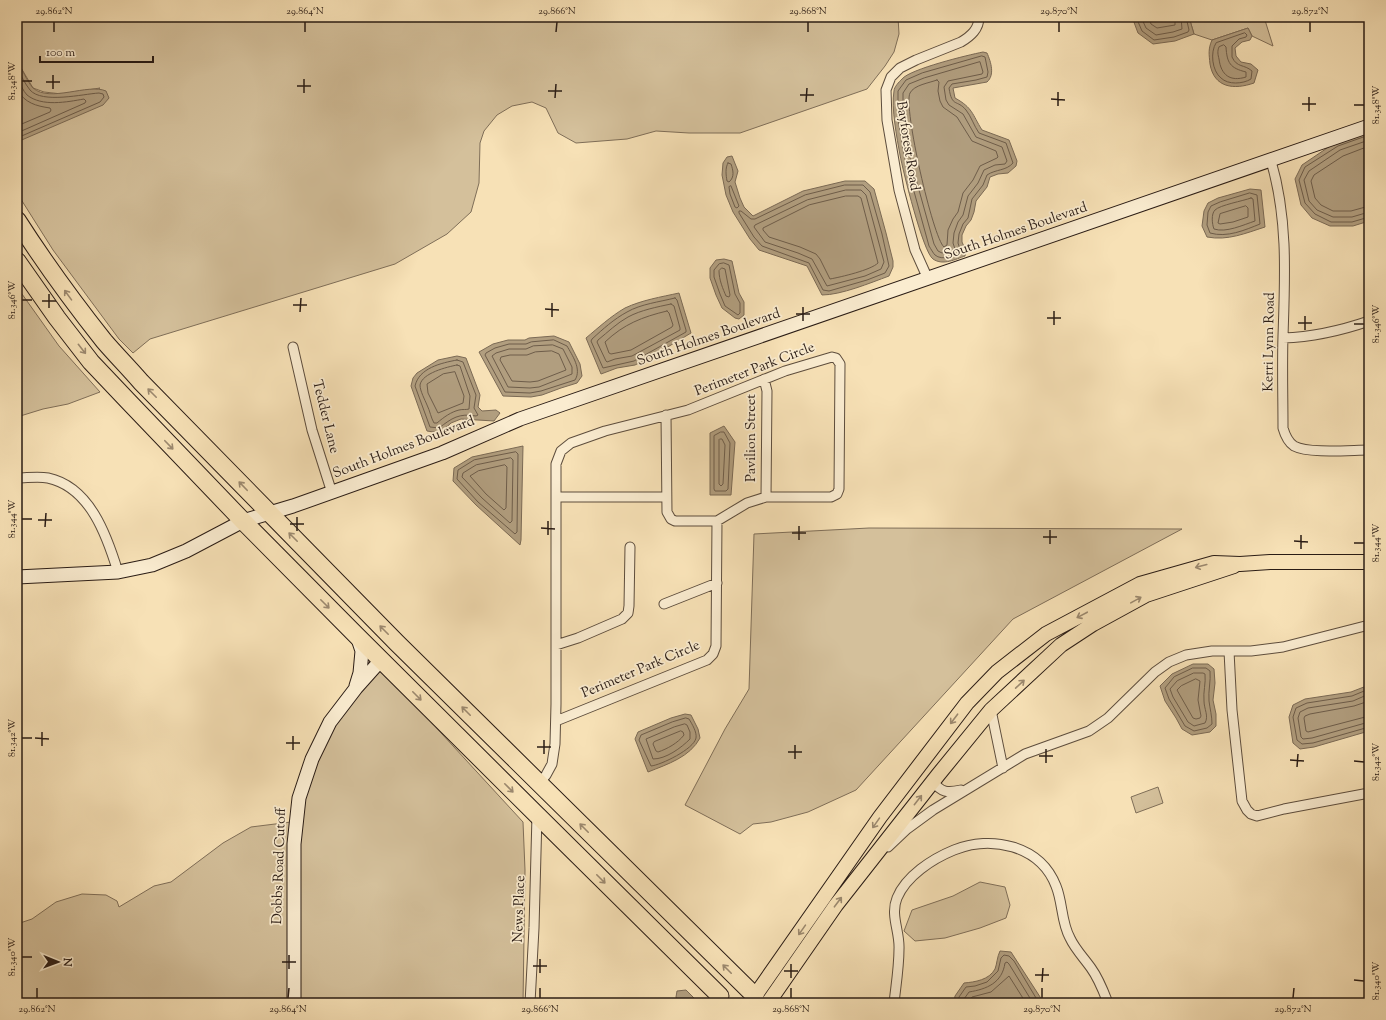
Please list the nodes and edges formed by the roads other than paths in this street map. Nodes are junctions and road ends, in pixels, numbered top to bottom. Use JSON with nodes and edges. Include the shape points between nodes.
{"nodes":[{"id":1,"x":979,"y":17,"type":"edge"},
{"id":2,"x":1369,"y":126,"type":"edge"},
{"id":3,"x":1271,"y":161,"type":"junction"},
{"id":4,"x":17,"y":220,"type":"edge"},
{"id":5,"x":17,"y":261,"type":"edge"},
{"id":6,"x":928,"y":279,"type":"junction"},
{"id":7,"x":1369,"y":321,"type":"edge"},
{"id":8,"x":1283,"y":338,"type":"junction"},
{"id":9,"x":293,"y":347,"type":"dead end"},
{"id":10,"x":764,"y":379,"type":"junction"},
{"id":11,"x":666,"y":415,"type":"junction"},
{"id":12,"x":1369,"y":450,"type":"edge"},
{"id":13,"x":17,"y":478,"type":"edge"},
{"id":14,"x":332,"y":493,"type":"junction"},
{"id":15,"x":556,"y":497,"type":"junction"},
{"id":16,"x":666,"y":497,"type":"junction"},
{"id":17,"x":766,"y":497,"type":"junction"},
{"id":18,"x":270,"y":514,"type":"junction"},
{"id":19,"x":243,"y":521,"type":"junction"},
{"id":20,"x":717,"y":521,"type":"junction"},
{"id":21,"x":630,"y":547,"type":"dead end"},
{"id":22,"x":1369,"y":562,"type":"edge"},
{"id":23,"x":1240,"y":564,"type":"junction"},
{"id":24,"x":118,"y":572,"type":"junction"},
{"id":25,"x":17,"y":576,"type":"edge"},
{"id":26,"x":717,"y":583,"type":"junction"},
{"id":27,"x":664,"y":604,"type":"dead end"},
{"id":28,"x":1369,"y":626,"type":"edge"},
{"id":29,"x":357,"y":636,"type":"junction"},
{"id":30,"x":397,"y":643,"type":"junction"},
{"id":31,"x":556,"y":645,"type":"junction"},
{"id":32,"x":1228,"y":651,"type":"junction"},
{"id":33,"x":381,"y":660,"type":"junction"},
{"id":34,"x":432,"y":677,"type":"junction"},
{"id":35,"x":356,"y":688,"type":"junction"},
{"id":36,"x":980,"y":690,"type":"junction"},
{"id":37,"x":992,"y":710,"type":"junction"},
{"id":38,"x":556,"y":720,"type":"junction"},
{"id":39,"x":1003,"y":768,"type":"junction"},
{"id":40,"x":933,"y":781,"type":"junction"},
{"id":41,"x":539,"y":784,"type":"junction"},
{"id":42,"x":968,"y":789,"type":"junction"},
{"id":43,"x":1369,"y":793,"type":"edge"},
{"id":44,"x":536,"y":815,"type":"junction"},
{"id":45,"x":868,"y":865,"type":"junction"},
{"id":46,"x":723,"y":1001,"type":"edge"},
{"id":47,"x":759,"y":1001,"type":"edge"},
{"id":48,"x":294,"y":1003,"type":"edge"},
{"id":49,"x":530,"y":1003,"type":"edge"},
{"id":50,"x":894,"y":1003,"type":"edge"},
{"id":51,"x":1108,"y":1003,"type":"edge"}],
"edges":[{"from":1,"to":6,"type":"street","name":"Bayforest Road","via":[[977,28],[968,38],[900,68],[891,77],[886,90],[887,120],[899,190],[915,250]]},
{"from":2,"to":3,"type":"main road","name":"South Holmes Boulevard"},
{"from":3,"to":6,"type":"main road","name":"South Holmes Boulevard"},
{"from":3,"to":8,"type":"street","name":"Kerri Lynn Road","via":[[1277,182],[1284,243]]},
{"from":18,"to":4,"type":"highway","one_way":true,"via":[[105,342],[65,291]]},
{"from":5,"to":19,"type":"highway","one_way":true,"via":[[91,362]]},
{"from":6,"to":14,"type":"main road","name":"South Holmes Boulevard","via":[[520,420],[442,453]]},
{"from":7,"to":8,"type":"street","via":[[1322,335]]},
{"from":8,"to":12,"type":"street","name":"Kerri Lynn Road","via":[[1283,428],[1289,441],[1293,445],[1311,450]]},
{"from":9,"to":14,"type":"street","name":"Tedder Lane","via":[[312,430]]},
{"from":10,"to":11,"type":"street","name":"Perimeter Park Circle","via":[[701,406]]},
{"from":10,"to":17,"type":"street","name":"Pavilion Street","via":[[767,391]]},
{"from":10,"to":17,"type":"street","name":"Perimeter Park Circle","via":[[832,357],[840,364],[837,494],[831,497]]},
{"from":11,"to":15,"type":"street","name":"Perimeter Park Circle","via":[[605,431],[565,446],[556,464]]},
{"from":11,"to":16,"type":"street"},
{"from":13,"to":24,"type":"street","via":[[48,478],[78,495],[103,531]]},
{"from":14,"to":18,"type":"main road","name":"South Holmes Boulevard"},
{"from":15,"to":16,"type":"street"},
{"from":15,"to":31,"type":"street","name":"Perimeter Park Circle"},
{"from":16,"to":20,"type":"street","via":[[668,516],[675,521]]},
{"from":17,"to":20,"type":"street","name":"Perimeter Park Circle","via":[[748,503]]},
{"from":18,"to":19,"type":"main road","name":"South Holmes Boulevard"},
{"from":30,"to":18,"type":"highway","one_way":true},
{"from":19,"to":24,"type":"main road","name":"South Holmes Boulevard","via":[[169,559]]},
{"from":19,"to":29,"type":"highway","one_way":true},
{"from":20,"to":26,"type":"street","name":"Perimeter Park Circle"},
{"from":21,"to":31,"type":"street","via":[[628,613],[622,619]]},
{"from":22,"to":23,"type":"main road"},
{"from":23,"to":36,"type":"main road","one_way":true,"via":[[1214,563],[1140,584],[1046,634],[997,672]]},
{"from":37,"to":23,"type":"main road","one_way":true,"via":[[1061,645],[1093,624],[1146,595]]},
{"from":24,"to":25,"type":"main road","name":"South Holmes Boulevard"},
{"from":26,"to":27,"type":"street"},
{"from":26,"to":38,"type":"street","name":"Perimeter Park Circle","via":[[716,646],[707,660]]},
{"from":28,"to":32,"type":"street","via":[[1283,647]]},
{"from":29,"to":30,"type":"highway","via":[[367,636],[383,648]]},
{"from":29,"to":33,"type":"highway"},
{"from":29,"to":35,"type":"main road","via":[[362,651]]},
{"from":30,"to":34,"type":"highway"},
{"from":31,"to":38,"type":"street","name":"Perimeter Park Circle"},
{"from":32,"to":39,"type":"street","via":[[1186,655],[1169,662],[1155,672],[1108,718],[1089,731],[1025,754]]},
{"from":32,"to":43,"type":"street","via":[[1242,801],[1247,810],[1257,816]]},
{"from":33,"to":34,"type":"highway","via":[[390,657],[404,659],[420,674]]},
{"from":33,"to":35,"type":"main road","name":"Dobbs Road Cutoff"},
{"from":33,"to":44,"type":"highway","one_way":true},
{"from":41,"to":34,"type":"highway","one_way":true},
{"from":35,"to":48,"type":"main road","name":"Dobbs Road Cutoff","via":[[330,722],[312,758],[299,798],[294,844]]},
{"from":36,"to":37,"type":"main road","via":[[989,696]]},
{"from":36,"to":47,"type":"main road","one_way":true,"via":[[967,703],[880,817]]},
{"from":37,"to":39,"type":"street"},
{"from":37,"to":40,"type":"main road"},
{"from":38,"to":41,"type":"street","name":"Perimeter Park Circle","via":[[554,757]]},
{"from":39,"to":42,"type":"street"},
{"from":40,"to":42,"type":"street","via":[[937,787],[950,792]]},
{"from":45,"to":40,"type":"main road","one_way":true},
{"from":47,"to":41,"type":"highway","one_way":true},
{"from":42,"to":45,"type":"street","via":[[908,829]]},
{"from":44,"to":46,"type":"highway","one_way":true},
{"from":44,"to":49,"type":"street","name":"News Place"},
{"from":47,"to":45,"type":"main road","one_way":true},
{"from":50,"to":51,"type":"street","via":[[899,949],[894,914],[901,891],[921,869],[937,858],[962,847],[986,843],[1021,850],[1046,868],[1057,888],[1062,917],[1070,940],[1096,976]]}]}
